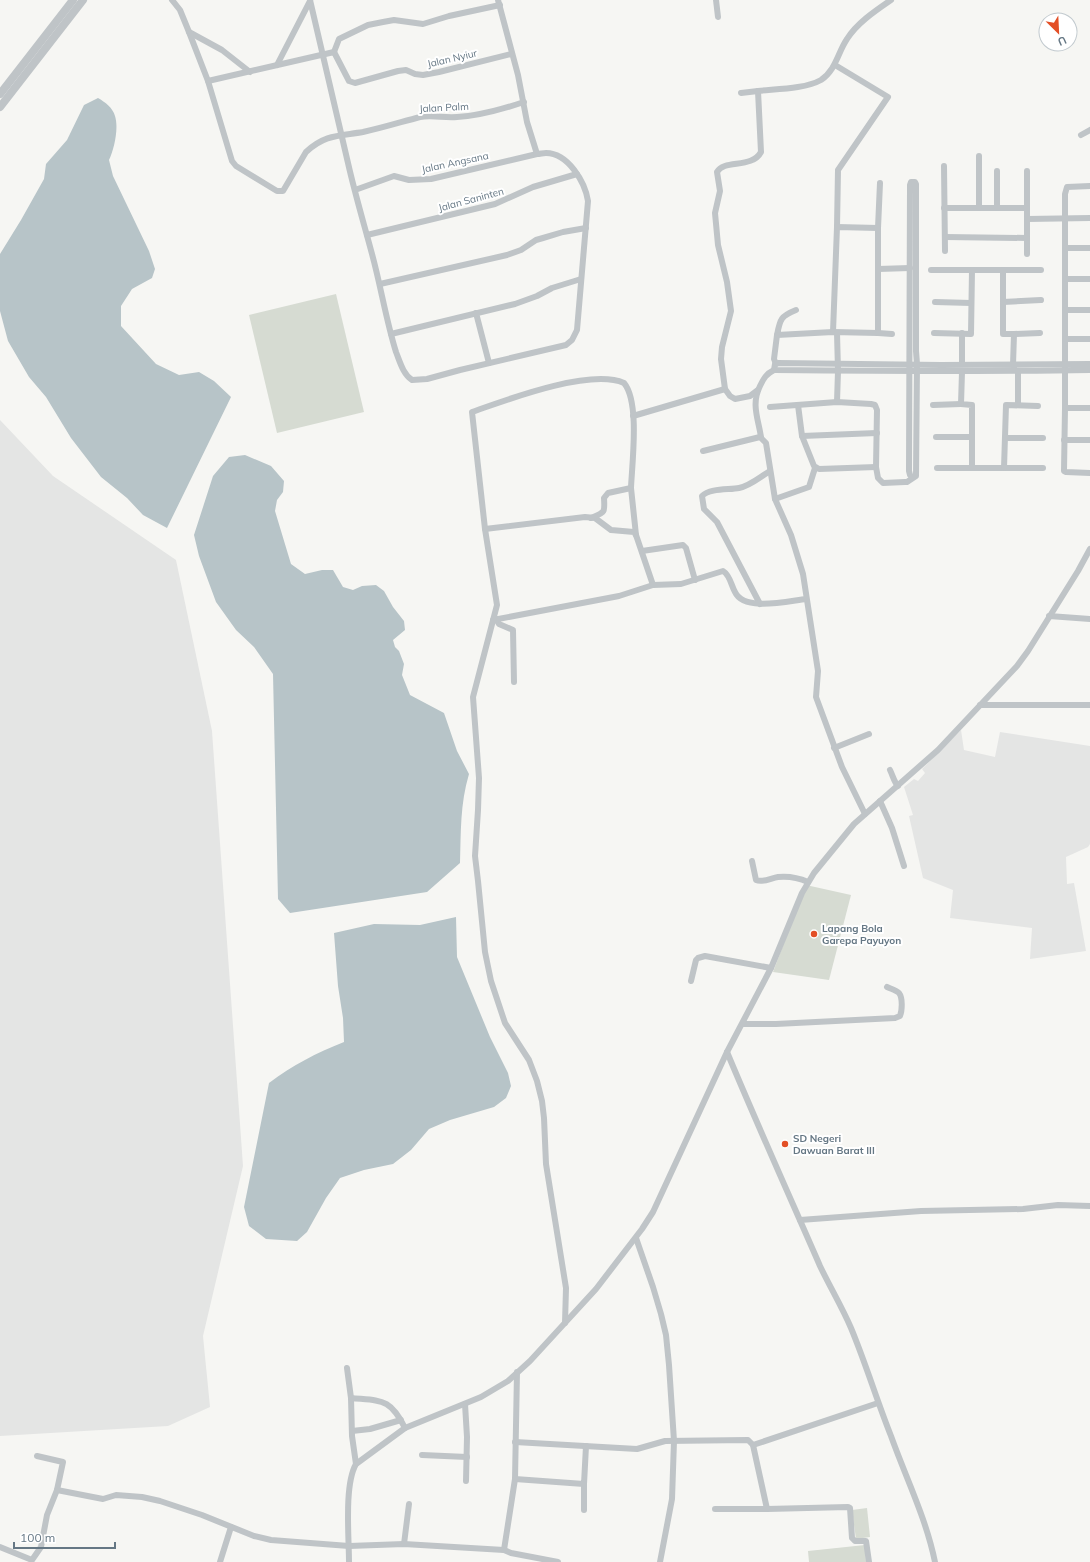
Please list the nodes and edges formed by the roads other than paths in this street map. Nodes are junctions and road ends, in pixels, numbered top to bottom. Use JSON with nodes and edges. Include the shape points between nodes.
{"nodes":[{"id":1,"x":73,"y":0,"type":"edge"},
{"id":2,"x":83,"y":0,"type":"edge"},
{"id":3,"x":172,"y":0,"type":"edge"},
{"id":4,"x":716,"y":0,"type":"edge"},
{"id":5,"x":890,"y":0,"type":"edge"},
{"id":6,"x":310,"y":1,"type":"edge"},
{"id":7,"x":499,"y":3,"type":"edge"},
{"id":8,"x":718,"y":17,"type":"dead end"},
{"id":9,"x":189,"y":32,"type":"junction"},
{"id":10,"x":334,"y":52,"type":"junction"},
{"id":11,"x":36,"y":53,"type":"junction"},
{"id":12,"x":322,"y":54,"type":"junction"},
{"id":13,"x":511,"y":54,"type":"junction"},
{"id":14,"x":835,"y":64,"type":"junction"},
{"id":15,"x":278,"y":65,"type":"junction"},
{"id":16,"x":250,"y":72,"type":"junction"},
{"id":17,"x":208,"y":81,"type":"junction"},
{"id":18,"x":758,"y":91,"type":"junction"},
{"id":19,"x":741,"y":93,"type":"dead end"},
{"id":20,"x":0,"y":94,"type":"edge"},
{"id":21,"x":524,"y":102,"type":"junction"},
{"id":22,"x":0,"y":107,"type":"edge"},
{"id":23,"x":1090,"y":130,"type":"edge"},
{"id":24,"x":342,"y":134,"type":"junction"},
{"id":25,"x":1081,"y":135,"type":"dead end"},
{"id":26,"x":537,"y":154,"type":"junction"},
{"id":27,"x":979,"y":156,"type":"dead end"},
{"id":28,"x":944,"y":166,"type":"dead end"},
{"id":29,"x":997,"y":171,"type":"dead end"},
{"id":30,"x":1027,"y":171,"type":"dead end"},
{"id":31,"x":577,"y":174,"type":"junction"},
{"id":32,"x":880,"y":183,"type":"dead end"},
{"id":33,"x":1090,"y":186,"type":"edge"},
{"id":34,"x":355,"y":190,"type":"junction"},
{"id":35,"x":944,"y":208,"type":"junction"},
{"id":36,"x":979,"y":208,"type":"junction"},
{"id":37,"x":996,"y":208,"type":"junction"},
{"id":38,"x":1027,"y":208,"type":"junction"},
{"id":39,"x":1065,"y":218,"type":"junction"},
{"id":40,"x":1090,"y":218,"type":"edge"},
{"id":41,"x":1027,"y":219,"type":"junction"},
{"id":42,"x":913,"y":223,"type":"junction"},
{"id":43,"x":836,"y":226,"type":"junction"},
{"id":44,"x":586,"y":228,"type":"junction"},
{"id":45,"x":878,"y":228,"type":"junction"},
{"id":46,"x":367,"y":235,"type":"junction"},
{"id":47,"x":945,"y":237,"type":"junction"},
{"id":48,"x":1027,"y":238,"type":"junction"},
{"id":49,"x":1065,"y":248,"type":"junction"},
{"id":50,"x":1090,"y":248,"type":"edge"},
{"id":51,"x":944,"y":251,"type":"dead end"},
{"id":52,"x":1027,"y":254,"type":"dead end"},
{"id":53,"x":910,"y":268,"type":"junction"},
{"id":54,"x":878,"y":269,"type":"junction"},
{"id":55,"x":931,"y":270,"type":"dead end"},
{"id":56,"x":972,"y":270,"type":"junction"},
{"id":57,"x":1003,"y":270,"type":"junction"},
{"id":58,"x":1041,"y":270,"type":"dead end"},
{"id":59,"x":1066,"y":279,"type":"junction"},
{"id":60,"x":1090,"y":279,"type":"edge"},
{"id":61,"x":581,"y":280,"type":"junction"},
{"id":62,"x":380,"y":284,"type":"junction"},
{"id":63,"x":1041,"y":300,"type":"dead end"},
{"id":64,"x":935,"y":302,"type":"dead end"},
{"id":65,"x":1004,"y":302,"type":"junction"},
{"id":66,"x":971,"y":303,"type":"junction"},
{"id":67,"x":796,"y":310,"type":"dead end"},
{"id":68,"x":1066,"y":310,"type":"junction"},
{"id":69,"x":1090,"y":310,"type":"edge"},
{"id":70,"x":476,"y":313,"type":"junction"},
{"id":71,"x":913,"y":313,"type":"junction"},
{"id":72,"x":835,"y":333,"type":"junction"},
{"id":73,"x":878,"y":333,"type":"junction"},
{"id":74,"x":934,"y":333,"type":"dead end"},
{"id":75,"x":962,"y":333,"type":"junction"},
{"id":76,"x":1040,"y":333,"type":"dead end"},
{"id":77,"x":391,"y":334,"type":"junction"},
{"id":78,"x":892,"y":334,"type":"dead end"},
{"id":79,"x":1014,"y":334,"type":"junction"},
{"id":80,"x":777,"y":335,"type":"junction"},
{"id":81,"x":1065,"y":339,"type":"junction"},
{"id":82,"x":1090,"y":339,"type":"edge"},
{"id":83,"x":913,"y":351,"type":"junction"},
{"id":84,"x":489,"y":363,"type":"junction"},
{"id":85,"x":962,"y":364,"type":"junction"},
{"id":86,"x":1090,"y":364,"type":"edge"},
{"id":87,"x":1013,"y":365,"type":"junction"},
{"id":88,"x":775,"y":367,"type":"junction"},
{"id":89,"x":838,"y":367,"type":"junction"},
{"id":90,"x":910,"y":367,"type":"junction"},
{"id":91,"x":917,"y":367,"type":"junction"},
{"id":92,"x":1065,"y":368,"type":"junction"},
{"id":93,"x":1090,"y":370,"type":"edge"},
{"id":94,"x":1018,"y":371,"type":"junction"},
{"id":95,"x":962,"y":372,"type":"junction"},
{"id":96,"x":725,"y":389,"type":"junction"},
{"id":97,"x":758,"y":390,"type":"junction"},
{"id":98,"x":837,"y":402,"type":"junction"},
{"id":99,"x":961,"y":404,"type":"junction"},
{"id":100,"x":798,"y":405,"type":"junction"},
{"id":101,"x":934,"y":405,"type":"dead end"},
{"id":102,"x":1018,"y":406,"type":"junction"},
{"id":103,"x":1038,"y":406,"type":"dead end"},
{"id":104,"x":770,"y":407,"type":"dead end"},
{"id":105,"x":1066,"y":408,"type":"junction"},
{"id":106,"x":1090,"y":408,"type":"edge"},
{"id":107,"x":633,"y":416,"type":"junction"},
{"id":108,"x":877,"y":433,"type":"junction"},
{"id":109,"x":802,"y":436,"type":"junction"},
{"id":110,"x":761,"y":437,"type":"junction"},
{"id":111,"x":972,"y":437,"type":"junction"},
{"id":112,"x":936,"y":438,"type":"dead end"},
{"id":113,"x":1005,"y":438,"type":"junction"},
{"id":114,"x":1043,"y":438,"type":"dead end"},
{"id":115,"x":1064,"y":440,"type":"junction"},
{"id":116,"x":1090,"y":440,"type":"edge"},
{"id":117,"x":703,"y":451,"type":"dead end"},
{"id":118,"x":876,"y":467,"type":"junction"},
{"id":119,"x":815,"y":468,"type":"junction"},
{"id":120,"x":938,"y":468,"type":"dead end"},
{"id":121,"x":972,"y":468,"type":"junction"},
{"id":122,"x":1004,"y":468,"type":"junction"},
{"id":123,"x":1043,"y":468,"type":"dead end"},
{"id":124,"x":770,"y":471,"type":"junction"},
{"id":125,"x":1090,"y":473,"type":"edge"},
{"id":126,"x":913,"y":478,"type":"junction"},
{"id":127,"x":631,"y":488,"type":"junction"},
{"id":128,"x":775,"y":499,"type":"junction"},
{"id":129,"x":591,"y":518,"type":"junction"},
{"id":130,"x":485,"y":529,"type":"junction"},
{"id":131,"x":636,"y":535,"type":"junction"},
{"id":132,"x":1090,"y":549,"type":"edge"},
{"id":133,"x":642,"y":551,"type":"junction"},
{"id":134,"x":695,"y":580,"type":"junction"},
{"id":135,"x":653,"y":585,"type":"junction"},
{"id":136,"x":806,"y":599,"type":"junction"},
{"id":137,"x":760,"y":604,"type":"junction"},
{"id":138,"x":1049,"y":616,"type":"junction"},
{"id":139,"x":1090,"y":619,"type":"edge"},
{"id":140,"x":495,"y":620,"type":"junction"},
{"id":141,"x":514,"y":682,"type":"dead end"},
{"id":142,"x":980,"y":705,"type":"junction"},
{"id":143,"x":1090,"y":705,"type":"edge"},
{"id":144,"x":869,"y":734,"type":"dead end"},
{"id":145,"x":834,"y":748,"type":"junction"},
{"id":146,"x":890,"y":770,"type":"dead end"},
{"id":147,"x":898,"y":786,"type":"junction"},
{"id":148,"x":880,"y":801,"type":"junction"},
{"id":149,"x":865,"y":814,"type":"junction"},
{"id":150,"x":752,"y":861,"type":"dead end"},
{"id":151,"x":904,"y":866,"type":"dead end"},
{"id":152,"x":808,"y":882,"type":"junction"},
{"id":153,"x":771,"y":968,"type":"junction"},
{"id":154,"x":691,"y":981,"type":"dead end"},
{"id":155,"x":888,"y":987,"type":"dead end"},
{"id":156,"x":742,"y":1024,"type":"junction"},
{"id":157,"x":727,"y":1052,"type":"junction"},
{"id":158,"x":1090,"y":1206,"type":"edge"},
{"id":159,"x":800,"y":1220,"type":"junction"},
{"id":160,"x":636,"y":1238,"type":"junction"},
{"id":161,"x":565,"y":1323,"type":"junction"},
{"id":162,"x":346,"y":1368,"type":"dead end"},
{"id":163,"x":517,"y":1372,"type":"junction"},
{"id":164,"x":351,"y":1398,"type":"junction"},
{"id":165,"x":878,"y":1403,"type":"junction"},
{"id":166,"x":464,"y":1404,"type":"junction"},
{"id":167,"x":401,"y":1420,"type":"junction"},
{"id":168,"x":405,"y":1428,"type":"junction"},
{"id":169,"x":352,"y":1431,"type":"junction"},
{"id":170,"x":674,"y":1440,"type":"junction"},
{"id":171,"x":515,"y":1442,"type":"junction"},
{"id":172,"x":753,"y":1445,"type":"junction"},
{"id":173,"x":586,"y":1446,"type":"junction"},
{"id":174,"x":422,"y":1455,"type":"dead end"},
{"id":175,"x":37,"y":1456,"type":"dead end"},
{"id":176,"x":467,"y":1457,"type":"junction"},
{"id":177,"x":356,"y":1464,"type":"junction"},
{"id":178,"x":515,"y":1479,"type":"junction"},
{"id":179,"x":466,"y":1482,"type":"dead end"},
{"id":180,"x":584,"y":1484,"type":"junction"},
{"id":181,"x":56,"y":1490,"type":"junction"},
{"id":182,"x":409,"y":1504,"type":"dead end"},
{"id":183,"x":715,"y":1509,"type":"dead end"},
{"id":184,"x":767,"y":1509,"type":"junction"},
{"id":185,"x":584,"y":1510,"type":"dead end"},
{"id":186,"x":231,"y":1527,"type":"junction"},
{"id":187,"x":404,"y":1544,"type":"junction"},
{"id":188,"x":349,"y":1546,"type":"junction"},
{"id":189,"x":0,"y":1547,"type":"edge"},
{"id":190,"x":504,"y":1550,"type":"junction"},
{"id":191,"x":220,"y":1562,"type":"edge"},
{"id":192,"x":349,"y":1562,"type":"edge"},
{"id":193,"x":558,"y":1562,"type":"edge"},
{"id":194,"x":660,"y":1562,"type":"edge"},
{"id":195,"x":869,"y":1562,"type":"edge"},
{"id":196,"x":934,"y":1562,"type":"edge"}],
"edges":[{"from":1,"to":11,"type":"street"},
{"from":2,"to":11,"type":"street"},
{"from":3,"to":9,"type":"street","name":"Jalan Palm","via":[[180,10]]},
{"from":4,"to":8,"type":"street"},
{"from":5,"to":14,"type":"street","via":[[846,39]]},
{"from":6,"to":12,"type":"street"},
{"from":6,"to":15,"type":"street"},
{"from":7,"to":10,"type":"street","via":[[423,24],[394,20],[368,25],[339,39]]},
{"from":7,"to":13,"type":"street"},
{"from":9,"to":16,"type":"street","via":[[222,50]]},
{"from":9,"to":17,"type":"street","name":"Jalan Palm"},
{"from":10,"to":12,"type":"street"},
{"from":10,"to":13,"type":"street","name":"Jalan Nyiur","via":[[352,83],[398,70],[423,75]]},
{"from":11,"to":20,"type":"street"},
{"from":11,"to":22,"type":"street"},
{"from":12,"to":15,"type":"street"},
{"from":12,"to":24,"type":"street"},
{"from":13,"to":21,"type":"street"},
{"from":14,"to":18,"type":"street","via":[[821,80],[811,84]]},
{"from":14,"to":43,"type":"street","via":[[888,98],[838,170]]},
{"from":15,"to":16,"type":"street"},
{"from":16,"to":17,"type":"street"},
{"from":17,"to":24,"type":"street","name":"Jalan Palm","via":[[232,161],[277,192],[283,191],[311,147]]},
{"from":18,"to":19,"type":"street"},
{"from":18,"to":96,"type":"street","via":[[761,152],[758,158],[725,167],[717,172],[720,191],[715,213],[718,245],[732,311],[722,347]]},
{"from":21,"to":24,"type":"street","name":"Jalan Palm","via":[[481,114],[457,118],[420,117],[364,132]]},
{"from":21,"to":26,"type":"street"},
{"from":23,"to":25,"type":"street"},
{"from":24,"to":34,"type":"street"},
{"from":26,"to":31,"type":"street","via":[[547,153],[564,159]]},
{"from":26,"to":34,"type":"street","name":"Jalan Angsana","via":[[431,179],[409,180],[394,176]]},
{"from":27,"to":36,"type":"street"},
{"from":28,"to":35,"type":"street"},
{"from":29,"to":37,"type":"street"},
{"from":30,"to":38,"type":"street"},
{"from":31,"to":44,"type":"street","via":[[586,190]]},
{"from":31,"to":46,"type":"street","name":"Jalan Saninten","via":[[532,187],[495,204]]},
{"from":32,"to":45,"type":"street"},
{"from":33,"to":39,"type":"street","via":[[1066,189]]},
{"from":34,"to":46,"type":"street"},
{"from":35,"to":36,"type":"street"},
{"from":35,"to":47,"type":"street"},
{"from":36,"to":37,"type":"street"},
{"from":37,"to":38,"type":"street"},
{"from":38,"to":41,"type":"street"},
{"from":39,"to":40,"type":"street"},
{"from":39,"to":41,"type":"street"},
{"from":39,"to":49,"type":"street"},
{"from":41,"to":48,"type":"street"},
{"from":42,"to":42,"type":"street","via":[[910,184],[913,181],[916,184]]},
{"from":42,"to":53,"type":"street"},
{"from":42,"to":71,"type":"street"},
{"from":43,"to":45,"type":"street"},
{"from":43,"to":72,"type":"street"},
{"from":44,"to":61,"type":"street"},
{"from":44,"to":62,"type":"street","via":[[543,238],[507,255]]},
{"from":45,"to":54,"type":"street"},
{"from":46,"to":62,"type":"street"},
{"from":47,"to":48,"type":"street"},
{"from":47,"to":51,"type":"street"},
{"from":48,"to":52,"type":"street"},
{"from":49,"to":50,"type":"street"},
{"from":49,"to":59,"type":"street"},
{"from":53,"to":54,"type":"street"},
{"from":53,"to":71,"type":"street"},
{"from":54,"to":73,"type":"street"},
{"from":55,"to":56,"type":"street"},
{"from":56,"to":57,"type":"street"},
{"from":56,"to":66,"type":"street"},
{"from":57,"to":58,"type":"street"},
{"from":57,"to":65,"type":"street"},
{"from":59,"to":60,"type":"street"},
{"from":59,"to":68,"type":"street"},
{"from":61,"to":70,"type":"street","via":[[552,288],[522,302]]},
{"from":61,"to":84,"type":"street","via":[[577,330],[572,340],[566,345]]},
{"from":62,"to":77,"type":"street"},
{"from":63,"to":65,"type":"street"},
{"from":64,"to":66,"type":"street"},
{"from":65,"to":79,"type":"street","via":[[1003,334]]},
{"from":66,"to":75,"type":"street","via":[[971,334]]},
{"from":67,"to":80,"type":"street","via":[[783,316]]},
{"from":68,"to":69,"type":"street"},
{"from":68,"to":81,"type":"street"},
{"from":70,"to":77,"type":"street"},
{"from":70,"to":84,"type":"street"},
{"from":71,"to":83,"type":"street"},
{"from":72,"to":73,"type":"street"},
{"from":72,"to":80,"type":"street"},
{"from":72,"to":89,"type":"street"},
{"from":73,"to":78,"type":"street"},
{"from":74,"to":75,"type":"street"},
{"from":75,"to":85,"type":"street"},
{"from":76,"to":79,"type":"street"},
{"from":77,"to":84,"type":"street","via":[[404,371],[412,380],[427,379]]},
{"from":79,"to":87,"type":"street"},
{"from":80,"to":88,"type":"street"},
{"from":81,"to":82,"type":"street"},
{"from":81,"to":92,"type":"street"},
{"from":83,"to":90,"type":"street"},
{"from":83,"to":91,"type":"street"},
{"from":85,"to":87,"type":"street"},
{"from":85,"to":91,"type":"street"},
{"from":86,"to":92,"type":"street"},
{"from":87,"to":92,"type":"street"},
{"from":88,"to":89,"type":"street"},
{"from":88,"to":97,"type":"street","via":[[764,377]]},
{"from":89,"to":90,"type":"street"},
{"from":89,"to":98,"type":"street"},
{"from":90,"to":91,"type":"street"},
{"from":90,"to":126,"type":"street","via":[[909,471]]},
{"from":91,"to":95,"type":"street"},
{"from":91,"to":126,"type":"street","via":[[917,472]]},
{"from":92,"to":93,"type":"street"},
{"from":92,"to":94,"type":"street"},
{"from":92,"to":105,"type":"street"},
{"from":94,"to":95,"type":"street"},
{"from":94,"to":102,"type":"street"},
{"from":95,"to":99,"type":"street"},
{"from":96,"to":97,"type":"street","via":[[735,399],[747,397]]},
{"from":96,"to":107,"type":"street"},
{"from":97,"to":110,"type":"street","via":[[755,406]]},
{"from":98,"to":100,"type":"street"},
{"from":98,"to":108,"type":"street","via":[[875,405]]},
{"from":99,"to":101,"type":"street"},
{"from":99,"to":111,"type":"street","via":[[972,405]]},
{"from":100,"to":104,"type":"street"},
{"from":100,"to":109,"type":"street"},
{"from":102,"to":103,"type":"street"},
{"from":102,"to":113,"type":"street","via":[[1006,405]]},
{"from":105,"to":106,"type":"street"},
{"from":105,"to":115,"type":"street"},
{"from":107,"to":127,"type":"street"},
{"from":107,"to":130,"type":"street","via":[[626,386],[616,380],[590,380],[553,386],[472,412]]},
{"from":108,"to":109,"type":"street"},
{"from":108,"to":118,"type":"street"},
{"from":109,"to":119,"type":"street"},
{"from":110,"to":117,"type":"street"},
{"from":110,"to":124,"type":"street","via":[[765,440]]},
{"from":111,"to":112,"type":"street"},
{"from":111,"to":121,"type":"street"},
{"from":113,"to":114,"type":"street"},
{"from":113,"to":122,"type":"street"},
{"from":115,"to":116,"type":"street"},
{"from":115,"to":125,"type":"street","via":[[1064,471]]},
{"from":118,"to":119,"type":"street"},
{"from":118,"to":126,"type":"street","via":[[878,478],[883,483],[908,482]]},
{"from":119,"to":128,"type":"street","via":[[809,487]]},
{"from":120,"to":121,"type":"street"},
{"from":121,"to":122,"type":"street"},
{"from":122,"to":123,"type":"street"},
{"from":124,"to":128,"type":"street"},
{"from":124,"to":137,"type":"street","via":[[740,488],[705,493],[702,496],[704,509],[717,522]]},
{"from":127,"to":129,"type":"street","via":[[605,495],[604,512]]},
{"from":127,"to":131,"type":"street"},
{"from":128,"to":136,"type":"street","via":[[800,562]]},
{"from":129,"to":130,"type":"street"},
{"from":129,"to":131,"type":"street","via":[[595,518],[610,530],[634,532]]},
{"from":130,"to":140,"type":"street","via":[[496,596]]},
{"from":131,"to":133,"type":"street"},
{"from":132,"to":138,"type":"street"},
{"from":133,"to":134,"type":"street","via":[[683,545]]},
{"from":133,"to":135,"type":"street"},
{"from":134,"to":135,"type":"street","via":[[681,584]]},
{"from":134,"to":137,"type":"street","via":[[723,571],[728,575],[735,594],[740,599],[751,604]]},
{"from":135,"to":140,"type":"street","via":[[619,596]]},
{"from":136,"to":137,"type":"street"},
{"from":136,"to":145,"type":"street","via":[[818,671],[816,697]]},
{"from":138,"to":139,"type":"street"},
{"from":138,"to":142,"type":"street","via":[[1023,659]]},
{"from":140,"to":141,"type":"street","via":[[513,630]]},
{"from":140,"to":161,"type":"street","via":[[474,686],[473,697],[479,778],[476,868],[491,981],[505,1023],[529,1060],[542,1101],[546,1164],[566,1288]]},
{"from":142,"to":143,"type":"street"},
{"from":142,"to":147,"type":"street","via":[[938,750]]},
{"from":144,"to":145,"type":"street"},
{"from":145,"to":149,"type":"street"},
{"from":146,"to":147,"type":"street"},
{"from":147,"to":148,"type":"street"},
{"from":148,"to":149,"type":"street"},
{"from":148,"to":151,"type":"street"},
{"from":149,"to":152,"type":"street","via":[[824,859]]},
{"from":150,"to":152,"type":"street","via":[[756,880],[759,882],[778,877],[798,878]]},
{"from":152,"to":153,"type":"street"},
{"from":153,"to":154,"type":"street","via":[[705,956],[696,960]]},
{"from":153,"to":156,"type":"street"},
{"from":155,"to":156,"type":"street","via":[[900,996],[901,1012],[900,1016],[895,1018]]},
{"from":156,"to":157,"type":"street"},
{"from":157,"to":159,"type":"street"},
{"from":157,"to":160,"type":"street","via":[[662,1194]]},
{"from":158,"to":159,"type":"street","via":[[921,1211]]},
{"from":159,"to":165,"type":"street","via":[[861,1353]]},
{"from":160,"to":161,"type":"street"},
{"from":160,"to":170,"type":"street","via":[[654,1287],[666,1335]]},
{"from":161,"to":163,"type":"street"},
{"from":162,"to":164,"type":"street"},
{"from":163,"to":166,"type":"street","via":[[494,1391]]},
{"from":163,"to":171,"type":"street"},
{"from":164,"to":167,"type":"street","via":[[385,1403]]},
{"from":164,"to":169,"type":"street"},
{"from":165,"to":172,"type":"street"},
{"from":165,"to":196,"type":"street","via":[[922,1514]]},
{"from":166,"to":168,"type":"street"},
{"from":166,"to":176,"type":"street"},
{"from":167,"to":168,"type":"street"},
{"from":167,"to":169,"type":"street"},
{"from":168,"to":177,"type":"street"},
{"from":169,"to":177,"type":"street"},
{"from":170,"to":172,"type":"street","via":[[745,1439]]},
{"from":170,"to":173,"type":"street","via":[[637,1449]]},
{"from":170,"to":194,"type":"street","via":[[672,1499]]},
{"from":171,"to":173,"type":"street"},
{"from":171,"to":178,"type":"street"},
{"from":172,"to":184,"type":"street"},
{"from":173,"to":180,"type":"street"},
{"from":174,"to":176,"type":"street"},
{"from":175,"to":181,"type":"street","via":[[63,1462]]},
{"from":176,"to":179,"type":"street"},
{"from":177,"to":188,"type":"street","via":[[349,1485]]},
{"from":178,"to":180,"type":"street"},
{"from":178,"to":190,"type":"street"},
{"from":180,"to":185,"type":"street"},
{"from":181,"to":186,"type":"street","via":[[103,1499],[116,1495],[142,1497],[202,1514]]},
{"from":181,"to":189,"type":"street","via":[[47,1515],[41,1546],[32,1560]]},
{"from":182,"to":187,"type":"street"},
{"from":183,"to":184,"type":"street"},
{"from":184,"to":195,"type":"street","via":[[850,1508],[852,1538],[855,1541],[866,1541]]},
{"from":186,"to":188,"type":"street","via":[[271,1540]]},
{"from":186,"to":191,"type":"street"},
{"from":187,"to":188,"type":"street"},
{"from":187,"to":190,"type":"street"},
{"from":188,"to":192,"type":"street"},
{"from":190,"to":193,"type":"street"}]}
